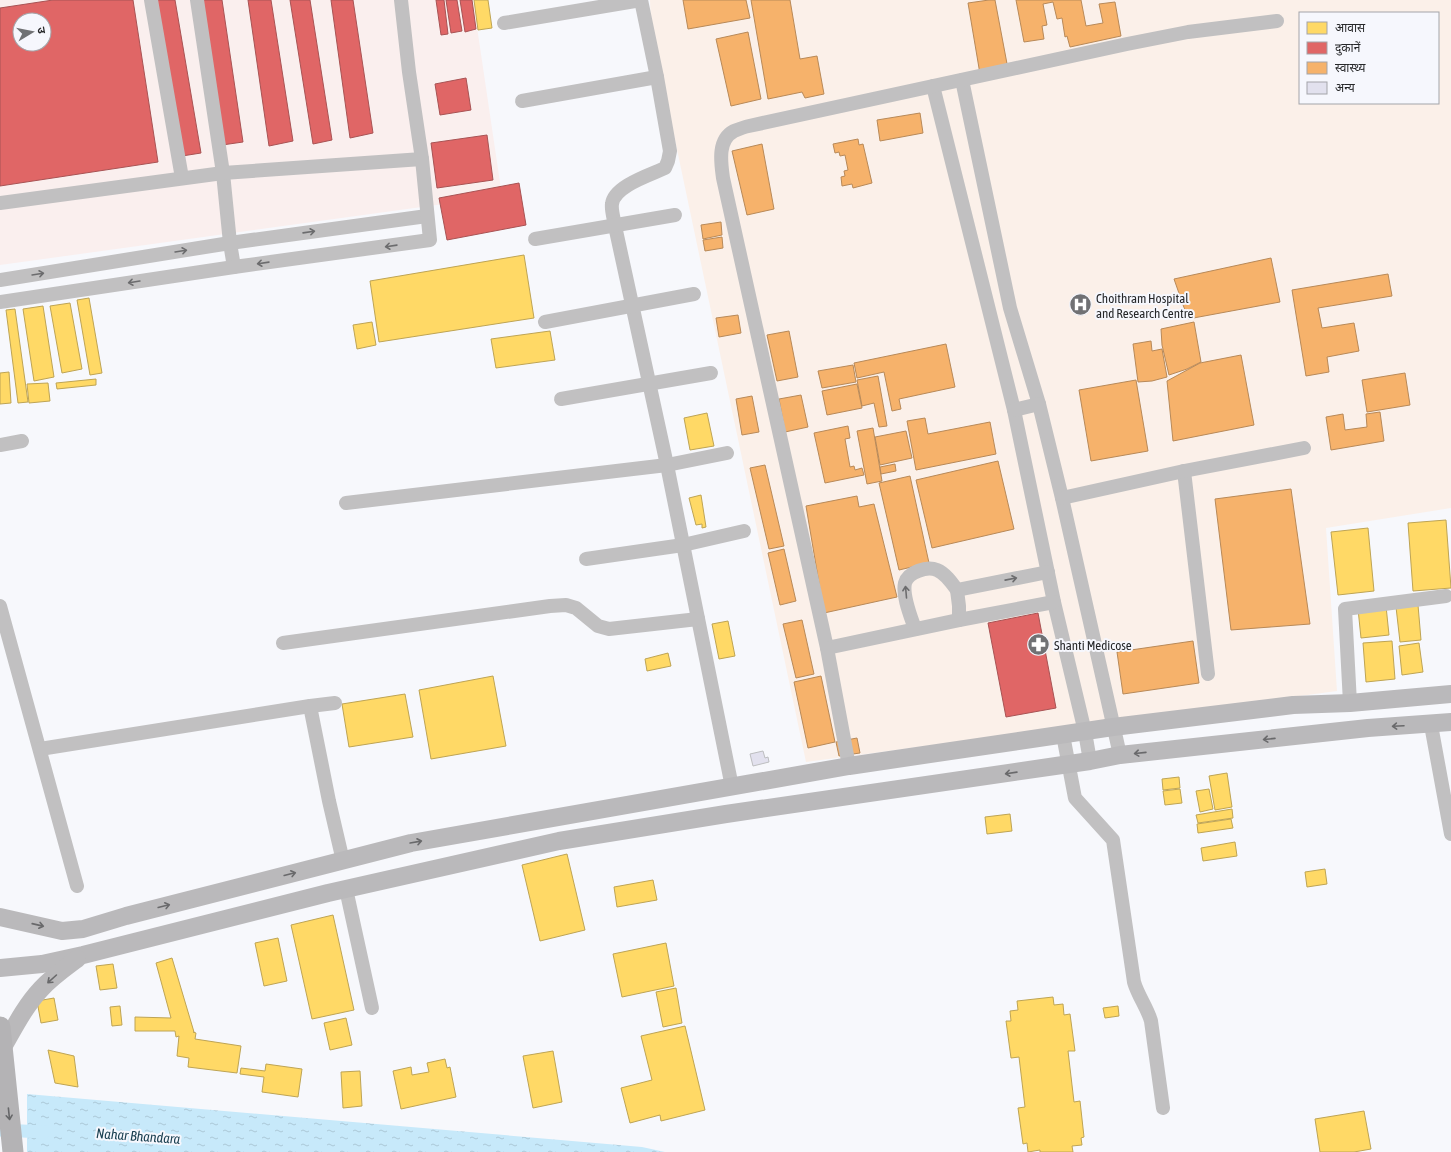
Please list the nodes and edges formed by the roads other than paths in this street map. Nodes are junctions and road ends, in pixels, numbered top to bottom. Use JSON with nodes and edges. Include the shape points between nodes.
{"nodes":[{"id":1,"x":150,"y":0,"type":"edge"},
{"id":2,"x":197,"y":0,"type":"edge"},
{"id":3,"x":401,"y":0,"type":"edge"},
{"id":4,"x":641,"y":0,"type":"edge"},
{"id":5,"x":1277,"y":21,"type":"dead end"},
{"id":6,"x":504,"y":22,"type":"dead end"},
{"id":7,"x":657,"y":77,"type":"junction"},
{"id":8,"x":962,"y":80,"type":"junction"},
{"id":9,"x":933,"y":86,"type":"junction"},
{"id":10,"x":522,"y":101,"type":"dead end"},
{"id":11,"x":422,"y":159,"type":"junction"},
{"id":12,"x":223,"y":173,"type":"junction"},
{"id":13,"x":182,"y":178,"type":"junction"},
{"id":14,"x":0,"y":200,"type":"edge"},
{"id":15,"x":675,"y":215,"type":"dead end"},
{"id":16,"x":427,"y":216,"type":"junction"},
{"id":17,"x":615,"y":226,"type":"junction"},
{"id":18,"x":535,"y":239,"type":"dead end"},
{"id":19,"x":230,"y":243,"type":"junction"},
{"id":20,"x":234,"y":267,"type":"junction"},
{"id":21,"x":0,"y":280,"type":"edge"},
{"id":22,"x":694,"y":294,"type":"dead end"},
{"id":23,"x":0,"y":302,"type":"edge"},
{"id":24,"x":633,"y":305,"type":"junction"},
{"id":25,"x":545,"y":322,"type":"dead end"},
{"id":26,"x":711,"y":373,"type":"dead end"},
{"id":27,"x":650,"y":384,"type":"junction"},
{"id":28,"x":561,"y":399,"type":"dead end"},
{"id":29,"x":1039,"y":404,"type":"junction"},
{"id":30,"x":1014,"y":410,"type":"junction"},
{"id":31,"x":22,"y":441,"type":"dead end"},
{"id":32,"x":0,"y":445,"type":"edge"},
{"id":33,"x":1304,"y":448,"type":"dead end"},
{"id":34,"x":727,"y":453,"type":"dead end"},
{"id":35,"x":667,"y":465,"type":"junction"},
{"id":36,"x":1184,"y":471,"type":"junction"},
{"id":37,"x":1062,"y":498,"type":"junction"},
{"id":38,"x":346,"y":503,"type":"dead end"},
{"id":39,"x":744,"y":531,"type":"dead end"},
{"id":40,"x":683,"y":545,"type":"junction"},
{"id":41,"x":586,"y":559,"type":"dead end"},
{"id":42,"x":1048,"y":572,"type":"junction"},
{"id":43,"x":957,"y":590,"type":"junction"},
{"id":44,"x":1446,"y":596,"type":"dead end"},
{"id":45,"x":1054,"y":602,"type":"junction"},
{"id":46,"x":0,"y":606,"type":"edge"},
{"id":47,"x":698,"y":619,"type":"junction"},
{"id":48,"x":959,"y":620,"type":"junction"},
{"id":49,"x":915,"y":629,"type":"junction"},
{"id":50,"x":283,"y":643,"type":"dead end"},
{"id":51,"x":827,"y":648,"type":"junction"},
{"id":52,"x":1208,"y":674,"type":"dead end"},
{"id":53,"x":1451,"y":694,"type":"edge"},
{"id":54,"x":334,"y":703,"type":"dead end"},
{"id":55,"x":1350,"y":703,"type":"junction"},
{"id":56,"x":310,"y":706,"type":"junction"},
{"id":57,"x":1451,"y":722,"type":"edge"},
{"id":58,"x":1430,"y":724,"type":"junction"},
{"id":59,"x":1113,"y":727,"type":"junction"},
{"id":60,"x":1085,"y":732,"type":"junction"},
{"id":61,"x":1063,"y":735,"type":"junction"},
{"id":62,"x":40,"y":749,"type":"junction"},
{"id":63,"x":1120,"y":756,"type":"junction"},
{"id":64,"x":1090,"y":761,"type":"junction"},
{"id":65,"x":1069,"y":764,"type":"junction"},
{"id":66,"x":849,"y":766,"type":"junction"},
{"id":67,"x":732,"y":787,"type":"junction"},
{"id":68,"x":1451,"y":834,"type":"edge"},
{"id":69,"x":343,"y":861,"type":"junction"},
{"id":70,"x":77,"y":886,"type":"dead end"},
{"id":71,"x":346,"y":889,"type":"junction"},
{"id":72,"x":0,"y":917,"type":"edge"},
{"id":73,"x":83,"y":955,"type":"junction"},
{"id":74,"x":0,"y":968,"type":"edge"},
{"id":75,"x":372,"y":1008,"type":"dead end"},
{"id":76,"x":0,"y":1027,"type":"edge"},
{"id":77,"x":2,"y":1049,"type":"junction"},
{"id":78,"x":1163,"y":1108,"type":"dead end"},
{"id":79,"x":13,"y":1152,"type":"edge"}],
"edges":[{"from":1,"to":13,"type":"lane"},
{"from":2,"to":12,"type":"lane"},
{"from":3,"to":11,"type":"lane"},
{"from":4,"to":6,"type":"lane"},
{"from":4,"to":7,"type":"lane"},
{"from":5,"to":8,"type":"lane","via":[[1172,35]]},
{"from":7,"to":10,"type":"lane"},
{"from":7,"to":17,"type":"lane","via":[[670,152],[668,161],[665,168],[617,193],[612,204]]},
{"from":8,"to":9,"type":"lane"},
{"from":8,"to":29,"type":"lane","via":[[1010,308]]},
{"from":9,"to":30,"type":"lane"},
{"from":9,"to":51,"type":"lane","via":[[749,126],[733,132],[724,140],[721,158],[725,185]]},
{"from":11,"to":12,"type":"lane"},
{"from":11,"to":16,"type":"lane"},
{"from":12,"to":13,"type":"lane"},
{"from":12,"to":19,"type":"lane"},
{"from":13,"to":14,"type":"lane"},
{"from":15,"to":17,"type":"lane"},
{"from":19,"to":16,"type":"lane","one_way":true},
{"from":16,"to":20,"type":"lane","one_way":true,"via":[[430,240]]},
{"from":17,"to":18,"type":"lane"},
{"from":17,"to":24,"type":"lane"},
{"from":19,"to":20,"type":"lane"},
{"from":21,"to":19,"type":"lane","one_way":true},
{"from":20,"to":23,"type":"lane","one_way":true},
{"from":22,"to":24,"type":"lane"},
{"from":24,"to":25,"type":"lane"},
{"from":24,"to":27,"type":"lane"},
{"from":26,"to":27,"type":"lane"},
{"from":27,"to":28,"type":"lane"},
{"from":27,"to":35,"type":"lane"},
{"from":29,"to":30,"type":"lane"},
{"from":29,"to":37,"type":"lane"},
{"from":30,"to":42,"type":"lane"},
{"from":31,"to":32,"type":"lane"},
{"from":33,"to":36,"type":"lane"},
{"from":34,"to":35,"type":"lane"},
{"from":35,"to":38,"type":"lane"},
{"from":35,"to":40,"type":"lane"},
{"from":36,"to":37,"type":"lane"},
{"from":36,"to":52,"type":"lane"},
{"from":37,"to":59,"type":"lane"},
{"from":39,"to":40,"type":"lane"},
{"from":40,"to":41,"type":"lane"},
{"from":40,"to":47,"type":"lane"},
{"from":43,"to":42,"type":"lane","one_way":true},
{"from":42,"to":45,"type":"lane"},
{"from":43,"to":48,"type":"lane"},
{"from":49,"to":43,"type":"lane","one_way":true,"via":[[905,593],[905,584],[913,573],[936,570]]},
{"from":44,"to":55,"type":"lane","via":[[1345,609]]},
{"from":45,"to":48,"type":"lane"},
{"from":45,"to":60,"type":"lane"},
{"from":46,"to":62,"type":"lane"},
{"from":47,"to":50,"type":"lane","via":[[609,628],[598,626],[576,608],[566,604]]},
{"from":47,"to":67,"type":"lane"},
{"from":48,"to":49,"type":"lane"},
{"from":49,"to":51,"type":"lane"},
{"from":51,"to":66,"type":"lane"},
{"from":53,"to":55,"type":"main road"},
{"from":54,"to":56,"type":"lane"},
{"from":55,"to":59,"type":"main road","via":[[1293,705]]},
{"from":56,"to":62,"type":"lane"},
{"from":56,"to":69,"type":"lane"},
{"from":57,"to":58,"type":"main road"},
{"from":58,"to":63,"type":"main road","one_way":true,"via":[[1368,728]]},
{"from":58,"to":68,"type":"lane"},
{"from":59,"to":60,"type":"main road"},
{"from":59,"to":63,"type":"lane"},
{"from":60,"to":61,"type":"main road"},
{"from":60,"to":64,"type":"lane"},
{"from":61,"to":65,"type":"lane"},
{"from":61,"to":66,"type":"main road"},
{"from":62,"to":70,"type":"lane"},
{"from":63,"to":64,"type":"main road"},
{"from":64,"to":65,"type":"main road"},
{"from":65,"to":71,"type":"main road","one_way":true,"via":[[559,841]]},
{"from":65,"to":78,"type":"lane","via":[[1075,798],[1113,840],[1134,982],[1137,994],[1148,1010],[1151,1021]]},
{"from":66,"to":67,"type":"main road"},
{"from":69,"to":67,"type":"main road","one_way":true,"via":[[411,843]]},
{"from":72,"to":69,"type":"main road","one_way":true,"via":[[62,931],[83,929]]},
{"from":71,"to":73,"type":"main road"},
{"from":71,"to":75,"type":"lane"},
{"from":73,"to":74,"type":"main road","via":[[42,964]]},
{"from":73,"to":77,"type":"main road","one_way":true,"via":[[40,990],[17,1022]]},
{"from":76,"to":77,"type":"highway"},
{"from":77,"to":79,"type":"highway","one_way":true}]}
